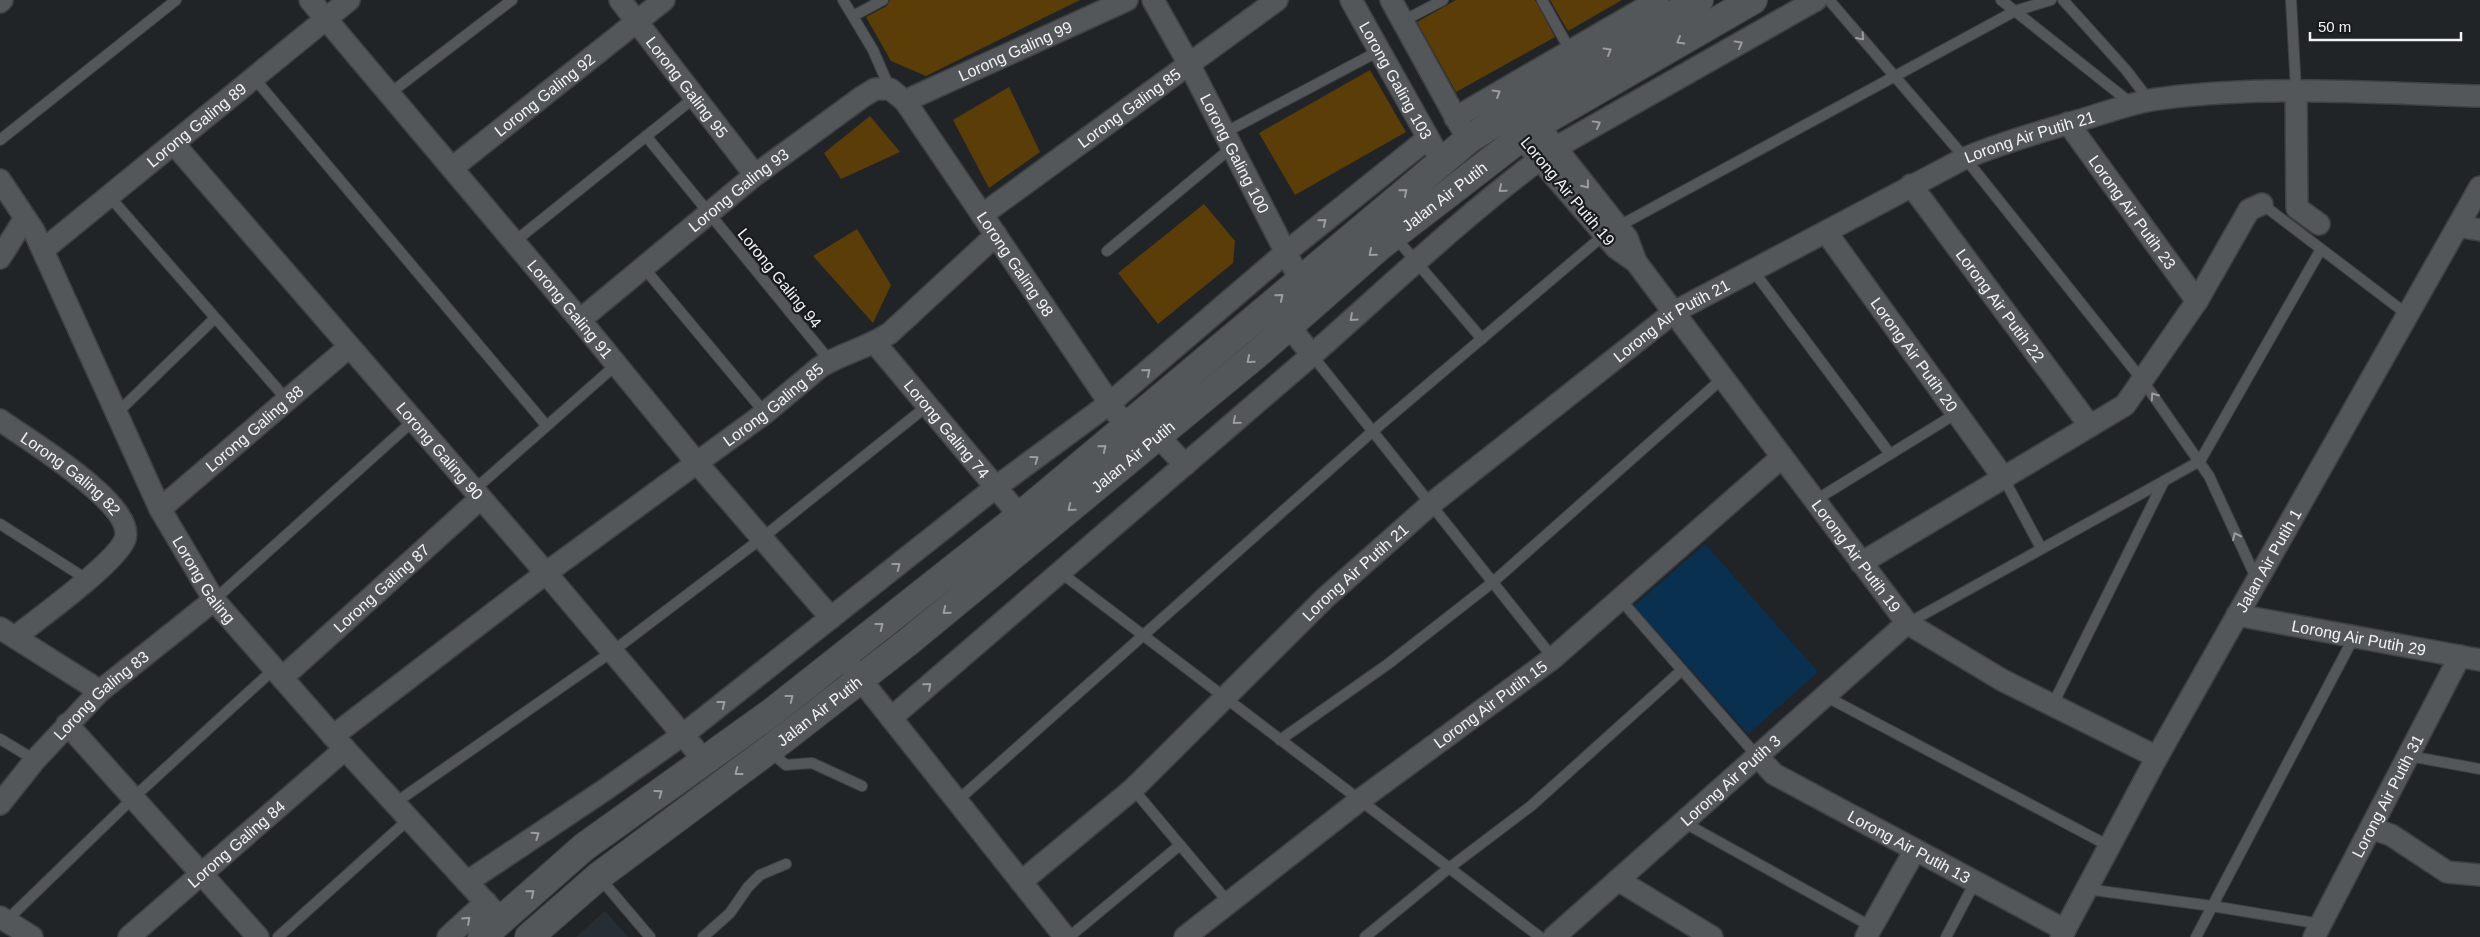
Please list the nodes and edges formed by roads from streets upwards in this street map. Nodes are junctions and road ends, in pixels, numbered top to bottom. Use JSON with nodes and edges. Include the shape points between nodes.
{"nodes":[{"id":1,"x":310,"y":0,"type":"edge"},
{"id":2,"x":349,"y":0,"type":"edge"},
{"id":3,"x":620,"y":0,"type":"edge"},
{"id":4,"x":664,"y":0,"type":"edge"},
{"id":5,"x":1127,"y":0,"type":"edge"},
{"id":6,"x":1153,"y":0,"type":"edge"},
{"id":7,"x":1277,"y":0,"type":"edge"},
{"id":8,"x":1351,"y":0,"type":"edge"},
{"id":9,"x":1391,"y":0,"type":"edge"},
{"id":10,"x":1658,"y":0,"type":"edge"},
{"id":11,"x":1699,"y":0,"type":"edge"},
{"id":12,"x":1753,"y":0,"type":"edge"},
{"id":13,"x":1816,"y":0,"type":"edge"},
{"id":14,"x":325,"y":18,"type":"junction"},
{"id":15,"x":636,"y":22,"type":"junction"},
{"id":16,"x":1575,"y":59,"type":"junction"},
{"id":17,"x":1189,"y":64,"type":"junction"},
{"id":18,"x":2296,"y":90,"type":"junction"},
{"id":19,"x":897,"y":95,"type":"junction"},
{"id":20,"x":2480,"y":96,"type":"edge"},
{"id":21,"x":1521,"y":120,"type":"junction"},
{"id":22,"x":2068,"y":123,"type":"junction"},
{"id":23,"x":1462,"y":129,"type":"junction"},
{"id":24,"x":174,"y":144,"type":"junction"},
{"id":25,"x":1435,"y":150,"type":"junction"},
{"id":26,"x":1548,"y":153,"type":"junction"},
{"id":27,"x":452,"y":168,"type":"junction"},
{"id":28,"x":755,"y":175,"type":"junction"},
{"id":29,"x":0,"y":180,"type":"edge"},
{"id":30,"x":1911,"y":185,"type":"junction"},
{"id":31,"x":2480,"y":187,"type":"edge"},
{"id":32,"x":2262,"y":204,"type":"road end"},
{"id":33,"x":982,"y":215,"type":"junction"},
{"id":34,"x":25,"y":218,"type":"junction"},
{"id":35,"x":2319,"y":224,"type":"dead end"},
{"id":36,"x":2458,"y":226,"type":"junction"},
{"id":37,"x":2480,"y":230,"type":"edge"},
{"id":38,"x":1826,"y":232,"type":"junction"},
{"id":39,"x":996,"y":236,"type":"junction"},
{"id":40,"x":43,"y":250,"type":"junction"},
{"id":41,"x":1286,"y":253,"type":"junction"},
{"id":42,"x":0,"y":258,"type":"edge"},
{"id":43,"x":1300,"y":280,"type":"junction"},
{"id":44,"x":2197,"y":301,"type":"junction"},
{"id":45,"x":1674,"y":312,"type":"junction"},
{"id":46,"x":580,"y":320,"type":"junction"},
{"id":47,"x":1289,"y":326,"type":"junction"},
{"id":48,"x":875,"y":343,"type":"junction"},
{"id":49,"x":349,"y":347,"type":"junction"},
{"id":50,"x":1169,"y":353,"type":"junction"},
{"id":51,"x":1312,"y":355,"type":"junction"},
{"id":52,"x":1189,"y":374,"type":"junction"},
{"id":53,"x":1110,"y":404,"type":"junction"},
{"id":54,"x":0,"y":420,"type":"edge"},
{"id":55,"x":2090,"y":426,"type":"junction"},
{"id":56,"x":1127,"y":428,"type":"junction"},
{"id":57,"x":1159,"y":437,"type":"junction"},
{"id":58,"x":1782,"y":457,"type":"junction"},
{"id":59,"x":697,"y":463,"type":"junction"},
{"id":60,"x":1185,"y":465,"type":"junction"},
{"id":61,"x":2004,"y":477,"type":"junction"},
{"id":62,"x":996,"y":488,"type":"junction"},
{"id":63,"x":477,"y":494,"type":"junction"},
{"id":64,"x":160,"y":509,"type":"junction"},
{"id":65,"x":1020,"y":516,"type":"junction"},
{"id":66,"x":1861,"y":563,"type":"junction"},
{"id":67,"x":546,"y":573,"type":"junction"},
{"id":68,"x":214,"y":600,"type":"junction"},
{"id":69,"x":2237,"y":615,"type":"junction"},
{"id":70,"x":831,"y":618,"type":"junction"},
{"id":71,"x":1907,"y":623,"type":"junction"},
{"id":72,"x":8,"y":633,"type":"edge"},
{"id":73,"x":842,"y":656,"type":"junction"},
{"id":74,"x":2470,"y":658,"type":"edge"},
{"id":75,"x":278,"y":673,"type":"junction"},
{"id":76,"x":860,"y":679,"type":"junction"},
{"id":77,"x":100,"y":690,"type":"junction"},
{"id":78,"x":891,"y":718,"type":"junction"},
{"id":79,"x":67,"y":724,"type":"junction"},
{"id":80,"x":684,"y":734,"type":"junction"},
{"id":81,"x":339,"y":742,"type":"junction"},
{"id":82,"x":1758,"y":756,"type":"junction"},
{"id":83,"x":2157,"y":757,"type":"junction"},
{"id":84,"x":704,"y":760,"type":"junction"},
{"id":85,"x":0,"y":804,"type":"edge"},
{"id":86,"x":2371,"y":828,"type":"junction"},
{"id":87,"x":1915,"y":850,"type":"junction"},
{"id":88,"x":202,"y":875,"type":"junction"},
{"id":89,"x":2480,"y":875,"type":"edge"},
{"id":90,"x":1618,"y":880,"type":"junction"},
{"id":91,"x":467,"y":882,"type":"junction"},
{"id":92,"x":1021,"y":882,"type":"junction"},
{"id":93,"x":3,"y":919,"type":"edge"},
{"id":94,"x":489,"y":919,"type":"edge"},
{"id":95,"x":2317,"y":930,"type":"edge"},
{"id":96,"x":1869,"y":932,"type":"edge"},
{"id":97,"x":2063,"y":934,"type":"edge"},
{"id":98,"x":32,"y":937,"type":"edge"},
{"id":99,"x":128,"y":937,"type":"edge"},
{"id":100,"x":258,"y":937,"type":"edge"},
{"id":101,"x":448,"y":937,"type":"edge"},
{"id":102,"x":529,"y":937,"type":"edge"},
{"id":103,"x":1065,"y":937,"type":"edge"},
{"id":104,"x":1186,"y":937,"type":"edge"},
{"id":105,"x":1554,"y":937,"type":"edge"},
{"id":106,"x":1711,"y":937,"type":"edge"}],
"edges":[{"from":1,"to":14,"type":"street","name":"Lorong Galing 91"},
{"from":2,"to":14,"type":"street","name":"Lorong Galing 89"},
{"from":3,"to":15,"type":"street","name":"Lorong Galing 95"},
{"from":4,"to":15,"type":"street","name":"Lorong Galing 92"},
{"from":5,"to":19,"type":"street","name":"Lorong Galing 99"},
{"from":6,"to":17,"type":"street","name":"Lorong Galing 100"},
{"from":7,"to":17,"type":"street","name":"Lorong Galing 85"},
{"from":8,"to":25,"type":"street","name":"Lorong Galing 103"},
{"from":9,"to":23,"type":"street"},
{"from":10,"to":16,"type":"street"},
{"from":16,"to":11,"type":"street","name":"Jalan Air Putih","one_way":true},
{"from":12,"to":21,"type":"street","name":"Jalan Air Putih","one_way":true},
{"from":26,"to":13,"type":"street","one_way":true},
{"from":14,"to":24,"type":"street","name":"Lorong Galing 89"},
{"from":14,"to":27,"type":"street","name":"Lorong Galing 91"},
{"from":15,"to":27,"type":"street","name":"Lorong Galing 92"},
{"from":15,"to":28,"type":"street","name":"Lorong Galing 95"},
{"from":16,"to":21,"type":"street","name":"Jalan Air Putih"},
{"from":23,"to":16,"type":"street","one_way":true},
{"from":17,"to":33,"type":"street","name":"Lorong Galing 85"},
{"from":17,"to":41,"type":"street","name":"Lorong Galing 100"},
{"from":18,"to":20,"type":"street","name":"Lorong Air Putih 21"},
{"from":18,"to":22,"type":"street","name":"Lorong Air Putih 21","via":[[2202,94],[2141,102]]},
{"from":18,"to":35,"type":"street","via":[[2297,208]]},
{"from":19,"to":28,"type":"street","name":"Lorong Galing 93","via":[[874,89]]},
{"from":19,"to":33,"type":"street","name":"Lorong Galing 98"},
{"from":21,"to":23,"type":"street","name":"Jalan Air Putih"},
{"from":21,"to":26,"type":"street","name":"Lorong Air Putih 19"},
{"from":21,"to":47,"type":"street","name":"Jalan Air Putih","one_way":true},
{"from":22,"to":30,"type":"street","name":"Lorong Air Putih 21","via":[[2001,143]]},
{"from":22,"to":44,"type":"street","name":"Lorong Air Putih 23"},
{"from":23,"to":25,"type":"street","name":"Jalan Air Putih"},
{"from":24,"to":40,"type":"street","name":"Lorong Galing 89"},
{"from":24,"to":49,"type":"street","name":"Lorong Galing 90"},
{"from":41,"to":25,"type":"street","one_way":true},
{"from":43,"to":25,"type":"street","name":"Jalan Air Putih","one_way":true},
{"from":26,"to":45,"type":"street","name":"Lorong Air Putih 19","via":[[1611,230],[1616,248],[1636,262]]},
{"from":26,"to":51,"type":"street","one_way":true,"via":[[1510,182]]},
{"from":27,"to":46,"type":"street","name":"Lorong Galing 91"},
{"from":28,"to":46,"type":"street","name":"Lorong Galing 93"},
{"from":29,"to":34,"type":"street","name":"Lorong Galing"},
{"from":30,"to":38,"type":"street","name":"Lorong Air Putih 21"},
{"from":30,"to":55,"type":"street","name":"Lorong Air Putih 22"},
{"from":31,"to":36,"type":"street","name":"Jalan Air Putih 1"},
{"from":32,"to":44,"type":"street","via":[[2249,210]]},
{"from":33,"to":39,"type":"street","name":"Lorong Galing 98"},
{"from":34,"to":40,"type":"street","name":"Lorong Galing"},
{"from":34,"to":42,"type":"street"},
{"from":36,"to":37,"type":"street"},
{"from":36,"to":69,"type":"street","name":"Jalan Air Putih 1"},
{"from":38,"to":45,"type":"street","name":"Lorong Air Putih 21"},
{"from":38,"to":61,"type":"street","name":"Lorong Air Putih 20"},
{"from":39,"to":48,"type":"street","name":"Lorong Galing 85","via":[[906,320]]},
{"from":39,"to":53,"type":"street","name":"Lorong Galing 98"},
{"from":40,"to":64,"type":"street","name":"Lorong Galing"},
{"from":41,"to":43,"type":"street","name":"Lorong Galing 100"},
{"from":41,"to":50,"type":"street"},
{"from":52,"to":43,"type":"street","name":"Jalan Air Putih","one_way":true},
{"from":44,"to":55,"type":"street","via":[[2125,405]]},
{"from":45,"to":58,"type":"street","name":"Lorong Air Putih 19"},
{"from":45,"to":92,"type":"street","name":"Lorong Air Putih 21","via":[[1431,504],[1325,598],[1133,789]]},
{"from":46,"to":59,"type":"street","name":"Lorong Galing 91"},
{"from":47,"to":51,"type":"street"},
{"from":47,"to":57,"type":"street","name":"Jalan Air Putih","one_way":true},
{"from":48,"to":59,"type":"street","name":"Lorong Galing 85","via":[[830,361]]},
{"from":48,"to":62,"type":"street","name":"Lorong Galing 74"},
{"from":49,"to":63,"type":"street","name":"Lorong Galing 90"},
{"from":49,"to":64,"type":"street","name":"Lorong Galing 88"},
{"from":50,"to":52,"type":"street"},
{"from":53,"to":50,"type":"street","one_way":true},
{"from":51,"to":60,"type":"street","one_way":true},
{"from":52,"to":56,"type":"street","name":"Jalan Air Putih"},
{"from":53,"to":56,"type":"street","name":"Lorong Galing 98"},
{"from":62,"to":53,"type":"street","one_way":true},
{"from":54,"to":72,"type":"street","name":"Lorong Galing 82","via":[[100,491],[123,522],[126,532],[124,541],[88,580]]},
{"from":55,"to":61,"type":"street"},
{"from":65,"to":56,"type":"street","name":"Jalan Air Putih","one_way":true},
{"from":57,"to":60,"type":"street"},
{"from":57,"to":76,"type":"street","name":"Jalan Air Putih","one_way":true},
{"from":58,"to":66,"type":"street","name":"Lorong Air Putih 19"},
{"from":58,"to":104,"type":"street","name":"Lorong Air Putih 15","via":[[1553,658],[1360,800]]},
{"from":59,"to":67,"type":"street","name":"Lorong Galing 85"},
{"from":59,"to":70,"type":"street","name":"Lorong Galing 91"},
{"from":78,"to":60,"type":"street","one_way":true},
{"from":61,"to":66,"type":"street"},
{"from":62,"to":65,"type":"street","name":"Lorong Galing 74"},
{"from":70,"to":62,"type":"street","one_way":true},
{"from":63,"to":67,"type":"street","name":"Lorong Galing 90"},
{"from":63,"to":75,"type":"street","name":"Lorong Galing 87"},
{"from":64,"to":68,"type":"street","name":"Lorong Galing"},
{"from":73,"to":65,"type":"street","name":"Jalan Air Putih","one_way":true},
{"from":66,"to":71,"type":"street","name":"Lorong Air Putih 19"},
{"from":67,"to":80,"type":"street","name":"Lorong Galing 90"},
{"from":67,"to":81,"type":"street","name":"Lorong Galing 84"},
{"from":68,"to":75,"type":"street","name":"Lorong Galing"},
{"from":68,"to":77,"type":"street","name":"Lorong Galing 83"},
{"from":69,"to":74,"type":"street","name":"Lorong Air Putih 29"},
{"from":69,"to":83,"type":"street","name":"Jalan Air Putih 1"},
{"from":80,"to":70,"type":"street","one_way":true},
{"from":71,"to":82,"type":"street","name":"Lorong Air Putih 3"},
{"from":71,"to":83,"type":"street","name":"Lorong Air Putih 19","via":[[2002,680]]},
{"from":72,"to":77,"type":"street"},
{"from":73,"to":76,"type":"street"},
{"from":84,"to":73,"type":"street","name":"Jalan Air Putih","one_way":true,"via":[[771,713]]},
{"from":74,"to":86,"type":"street","name":"Lorong Air Putih 31","via":[[2409,756]]},
{"from":75,"to":81,"type":"street","name":"Lorong Galing"},
{"from":76,"to":78,"type":"street"},
{"from":76,"to":102,"type":"street","name":"Jalan Air Putih","one_way":true,"via":[[598,876]]},
{"from":77,"to":79,"type":"street","name":"Lorong Galing 83"},
{"from":78,"to":92,"type":"street"},
{"from":79,"to":85,"type":"street","name":"Lorong Galing 83"},
{"from":79,"to":88,"type":"street"},
{"from":80,"to":84,"type":"street","name":"Lorong Galing 90"},
{"from":91,"to":80,"type":"street","one_way":true},
{"from":81,"to":88,"type":"street","name":"Lorong Galing 84"},
{"from":81,"to":91,"type":"street","name":"Lorong Galing"},
{"from":82,"to":87,"type":"street","name":"Lorong Air Putih 13","via":[[1774,774]]},
{"from":82,"to":90,"type":"street","name":"Lorong Air Putih 3"},
{"from":83,"to":97,"type":"street","name":"Jalan Air Putih 1"},
{"from":94,"to":84,"type":"street","name":"Jalan Air Putih","one_way":true},
{"from":86,"to":89,"type":"street","via":[[2391,835],[2447,872]]},
{"from":86,"to":95,"type":"street","name":"Lorong Air Putih 31"},
{"from":87,"to":96,"type":"street"},
{"from":87,"to":97,"type":"street","name":"Lorong Air Putih 13"},
{"from":88,"to":99,"type":"street","name":"Lorong Galing 84"},
{"from":88,"to":100,"type":"street"},
{"from":90,"to":105,"type":"street","name":"Lorong Air Putih 3"},
{"from":90,"to":106,"type":"street"},
{"from":91,"to":94,"type":"street","name":"Lorong Galing"},
{"from":92,"to":103,"type":"street"},
{"from":93,"to":98,"type":"street"},
{"from":101,"to":94,"type":"street","one_way":true}]}
